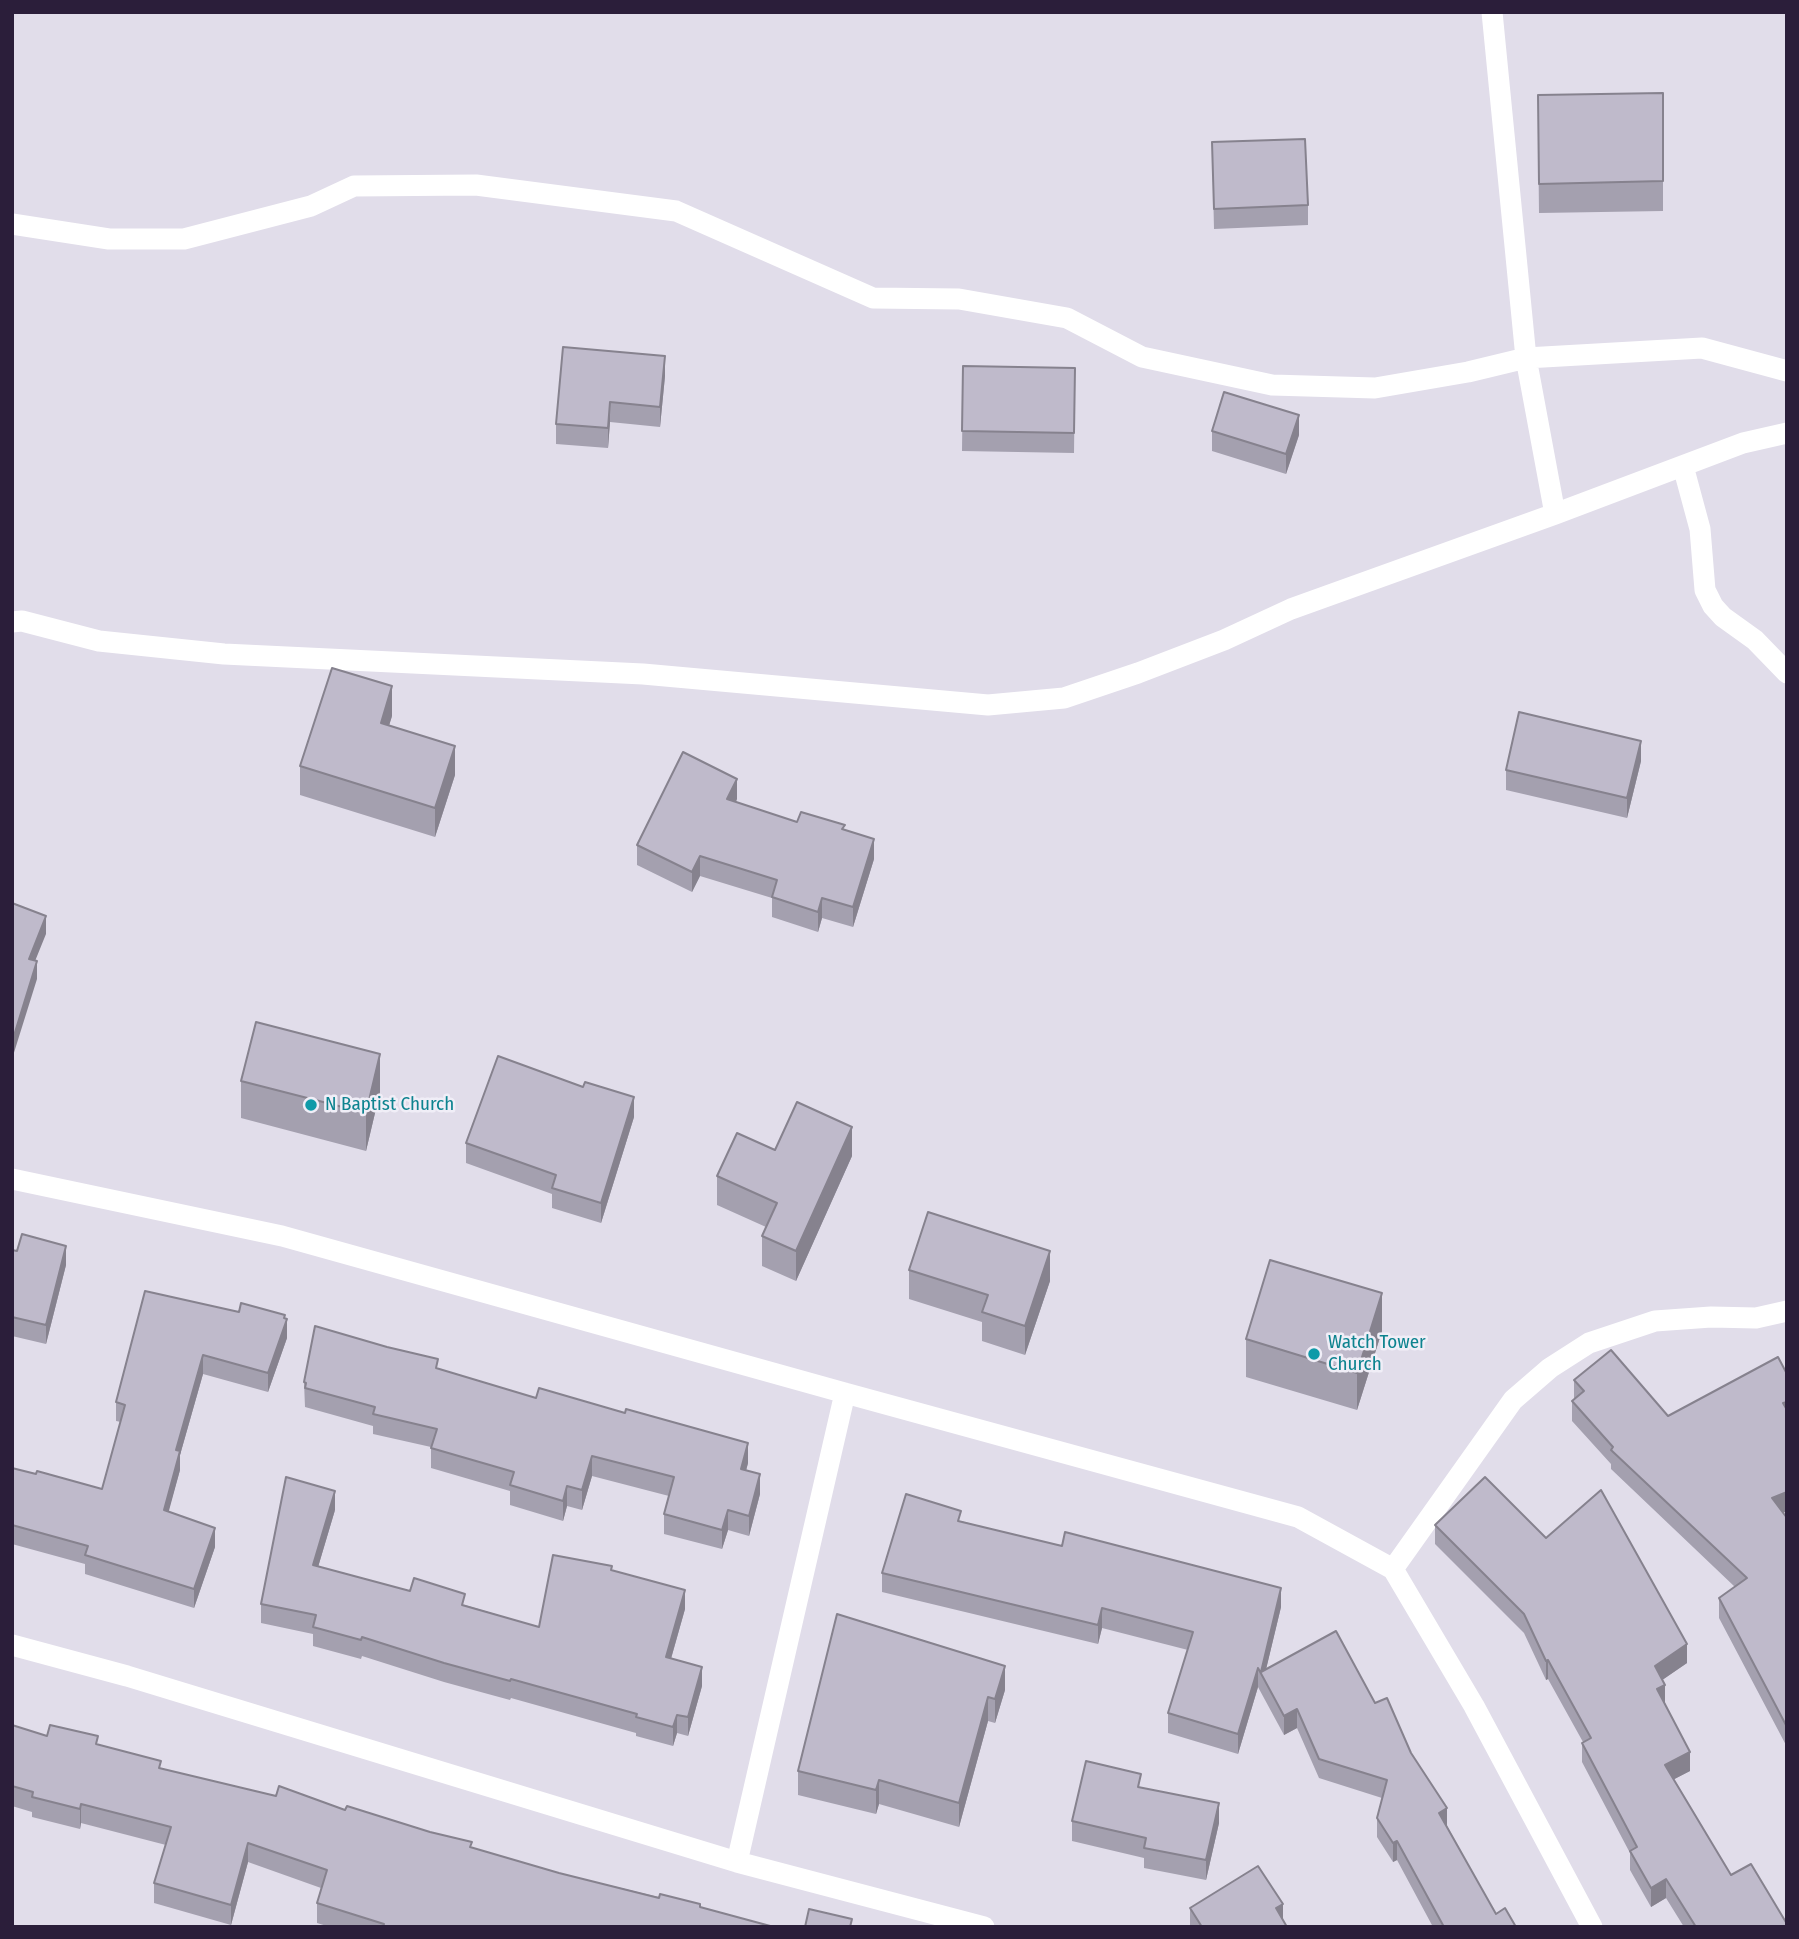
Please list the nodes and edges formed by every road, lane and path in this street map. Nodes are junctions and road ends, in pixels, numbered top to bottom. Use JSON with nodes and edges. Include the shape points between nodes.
{"nodes":[{"id":1,"x":1492,"y":12,"type":"edge"},
{"id":2,"x":12,"y":223,"type":"edge"},
{"id":3,"x":1527,"y":359,"type":"junction"},
{"id":4,"x":1787,"y":371,"type":"edge"},
{"id":5,"x":1787,"y":433,"type":"edge"},
{"id":6,"x":1683,"y":466,"type":"junction"},
{"id":7,"x":1555,"y":514,"type":"junction"},
{"id":8,"x":12,"y":622,"type":"edge"},
{"id":9,"x":1787,"y":673,"type":"edge"},
{"id":10,"x":12,"y":1179,"type":"edge"},
{"id":11,"x":1787,"y":1311,"type":"edge"},
{"id":12,"x":845,"y":1393,"type":"junction"},
{"id":13,"x":1393,"y":1569,"type":"junction"},
{"id":14,"x":12,"y":1645,"type":"edge"},
{"id":15,"x":737,"y":1862,"type":"junction"},
{"id":16,"x":984,"y":1927,"type":"edge"},
{"id":17,"x":1592,"y":1927,"type":"edge"}],
"edges":[{"from":1,"to":3,"type":"street"},
{"from":2,"to":3,"type":"street","via":[[109,239],[184,239],[311,206],[354,186],[476,185],[676,211],[873,298],[959,299],[1068,318],[1142,357],[1272,385],[1375,388]]},
{"from":3,"to":4,"type":"street","via":[[1702,348]]},
{"from":3,"to":7,"type":"street"},
{"from":5,"to":6,"type":"street","via":[[1743,443]]},
{"from":6,"to":7,"type":"street"},
{"from":6,"to":9,"type":"street","via":[[1700,529],[1705,590],[1713,606]]},
{"from":7,"to":8,"type":"street","via":[[1291,609],[1224,640],[1064,698],[988,705],[643,674],[224,654],[99,641]]},
{"from":10,"to":12,"type":"street","via":[[282,1236]]},
{"from":11,"to":13,"type":"street","via":[[1756,1318],[1655,1321],[1589,1343],[1550,1368],[1513,1400]]},
{"from":12,"to":13,"type":"street","via":[[1298,1517]]},
{"from":12,"to":15,"type":"street"},
{"from":13,"to":17,"type":"street","via":[[1474,1706]]},
{"from":14,"to":15,"type":"street"},
{"from":15,"to":16,"type":"street"}]}
